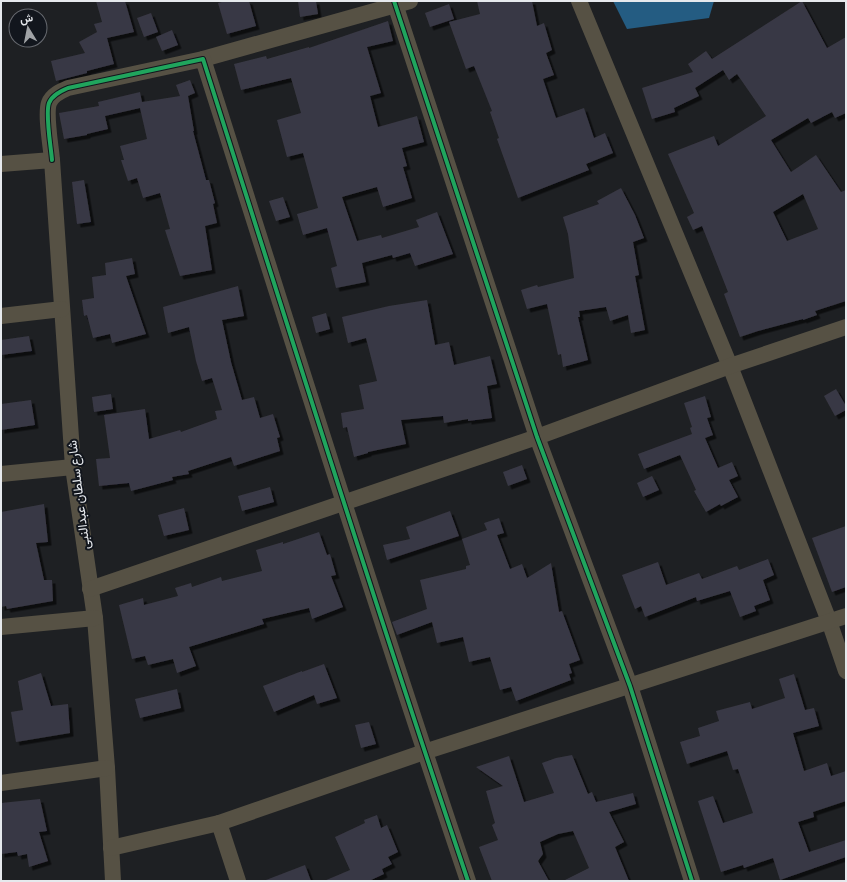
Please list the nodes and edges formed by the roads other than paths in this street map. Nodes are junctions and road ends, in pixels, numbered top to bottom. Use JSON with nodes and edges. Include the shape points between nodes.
{"nodes":[{"id":1,"x":579,"y":1,"type":"edge"},
{"id":2,"x":400,"y":3,"type":"edge"},
{"id":3,"x":203,"y":59,"type":"junction"},
{"id":4,"x":52,"y":160,"type":"junction"},
{"id":5,"x":1,"y":164,"type":"edge"},
{"id":6,"x":62,"y":309,"type":"junction"},
{"id":7,"x":1,"y":316,"type":"edge"},
{"id":8,"x":846,"y":327,"type":"edge"},
{"id":9,"x":730,"y":366,"type":"junction"},
{"id":10,"x":537,"y":437,"type":"junction"},
{"id":11,"x":73,"y":467,"type":"junction"},
{"id":12,"x":1,"y":474,"type":"edge"},
{"id":13,"x":344,"y":503,"type":"junction"},
{"id":14,"x":90,"y":589,"type":"junction"},
{"id":15,"x":846,"y":616,"type":"edge"},
{"id":16,"x":95,"y":618,"type":"junction"},
{"id":17,"x":829,"y":621,"type":"junction"},
{"id":18,"x":1,"y":627,"type":"edge"},
{"id":19,"x":846,"y":671,"type":"edge"},
{"id":20,"x":630,"y":686,"type":"junction"},
{"id":21,"x":424,"y":752,"type":"junction"},
{"id":22,"x":107,"y":768,"type":"junction"},
{"id":23,"x":1,"y":783,"type":"edge"},
{"id":24,"x":219,"y":823,"type":"junction"},
{"id":25,"x":111,"y":848,"type":"junction"},
{"id":26,"x":113,"y":881,"type":"edge"},
{"id":27,"x":238,"y":881,"type":"edge"},
{"id":28,"x":468,"y":881,"type":"edge"},
{"id":29,"x":692,"y":881,"type":"edge"}],
"edges":[{"from":1,"to":9,"type":"street"},
{"from":2,"to":3,"type":"street","name":"شارع سلطان عبدالنبى"},
{"from":2,"to":10,"type":"street"},
{"from":3,"to":4,"type":"street","name":"شارع سلطان عبدالنبى","via":[[68,88],[58,93],[49,104],[47,113]]},
{"from":3,"to":13,"type":"street"},
{"from":4,"to":5,"type":"street"},
{"from":4,"to":6,"type":"street","name":"شارع سلطان عبدالنبى"},
{"from":6,"to":7,"type":"street"},
{"from":6,"to":11,"type":"street","name":"شارع سلطان عبدالنبى"},
{"from":8,"to":9,"type":"street"},
{"from":9,"to":10,"type":"street"},
{"from":9,"to":17,"type":"street"},
{"from":10,"to":13,"type":"street"},
{"from":10,"to":20,"type":"street"},
{"from":11,"to":12,"type":"street"},
{"from":11,"to":14,"type":"street","name":"شارع سلطان عبدالنبى"},
{"from":13,"to":14,"type":"street"},
{"from":13,"to":21,"type":"street"},
{"from":14,"to":16,"type":"street","name":"شارع سلطان عبدالنبى"},
{"from":15,"to":17,"type":"street"},
{"from":16,"to":18,"type":"street"},
{"from":16,"to":22,"type":"street","name":"شارع سلطان عبدالنبى"},
{"from":17,"to":19,"type":"street"},
{"from":17,"to":20,"type":"street"},
{"from":20,"to":21,"type":"street"},
{"from":20,"to":29,"type":"street"},
{"from":21,"to":24,"type":"street"},
{"from":21,"to":28,"type":"street"},
{"from":22,"to":23,"type":"street"},
{"from":22,"to":25,"type":"street","name":"شارع سلطان عبدالنبى"},
{"from":24,"to":25,"type":"street"},
{"from":24,"to":27,"type":"street"},
{"from":25,"to":26,"type":"street","name":"شارع سلطان عبدالنبى"}]}
